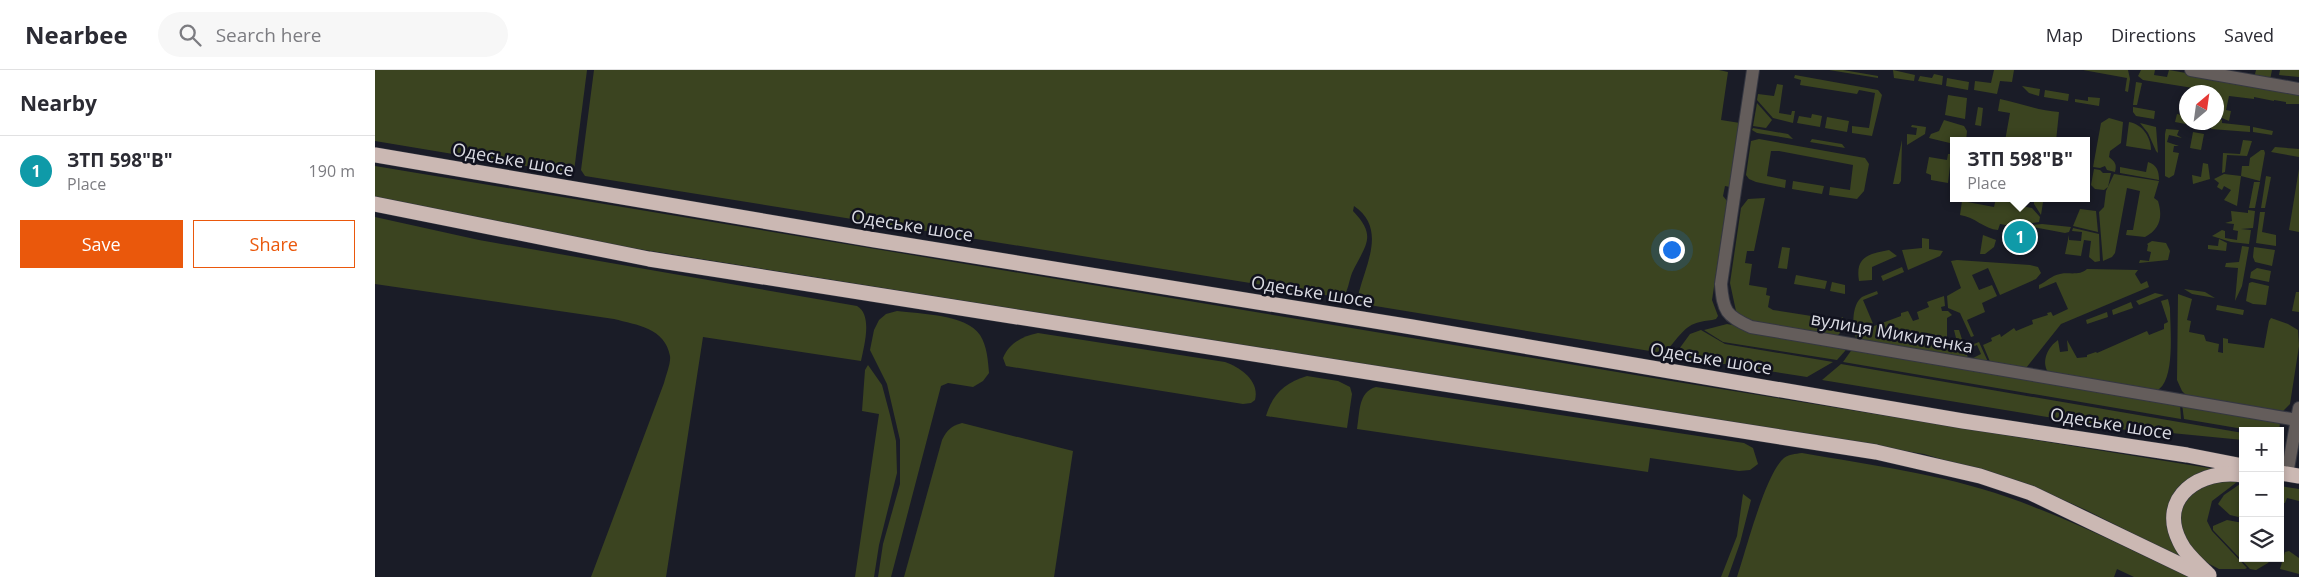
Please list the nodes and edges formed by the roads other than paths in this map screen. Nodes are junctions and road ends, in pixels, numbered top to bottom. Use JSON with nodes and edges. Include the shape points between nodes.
{"nodes":[{"id":1,"x":1753,"y":70,"type":"edge"},
{"id":2,"x":2198,"y":71,"type":"edge"},
{"id":3,"x":2299,"y":89,"type":"edge"},
{"id":4,"x":375,"y":155,"type":"edge"},
{"id":5,"x":375,"y":204,"type":"edge"},
{"id":6,"x":2298,"y":414,"type":"edge"},
{"id":7,"x":2239,"y":465,"type":"edge"},
{"id":8,"x":2239,"y":474,"type":"edge"},
{"id":9,"x":2287,"y":475,"type":"edge"},
{"id":10,"x":2206,"y":577,"type":"edge"},
{"id":11,"x":2211,"y":577,"type":"edge"}],
"edges":[{"from":1,"to":6,"type":"street","name":"вулиця Микитенка","via":[[1721,284],[1727,313],[1735,320],[1751,327]]},
{"from":2,"to":3,"type":"street"},
{"from":4,"to":7,"type":"highway","name":"Одеське шосе"},
{"from":5,"to":10,"type":"highway","via":[[649,259],[1885,454],[1981,476],[2031,493]]},
{"from":6,"to":9,"type":"street"},
{"from":8,"to":11,"type":"highway","via":[[2200,479],[2184,492],[2177,503],[2175,527],[2181,543]]}]}
